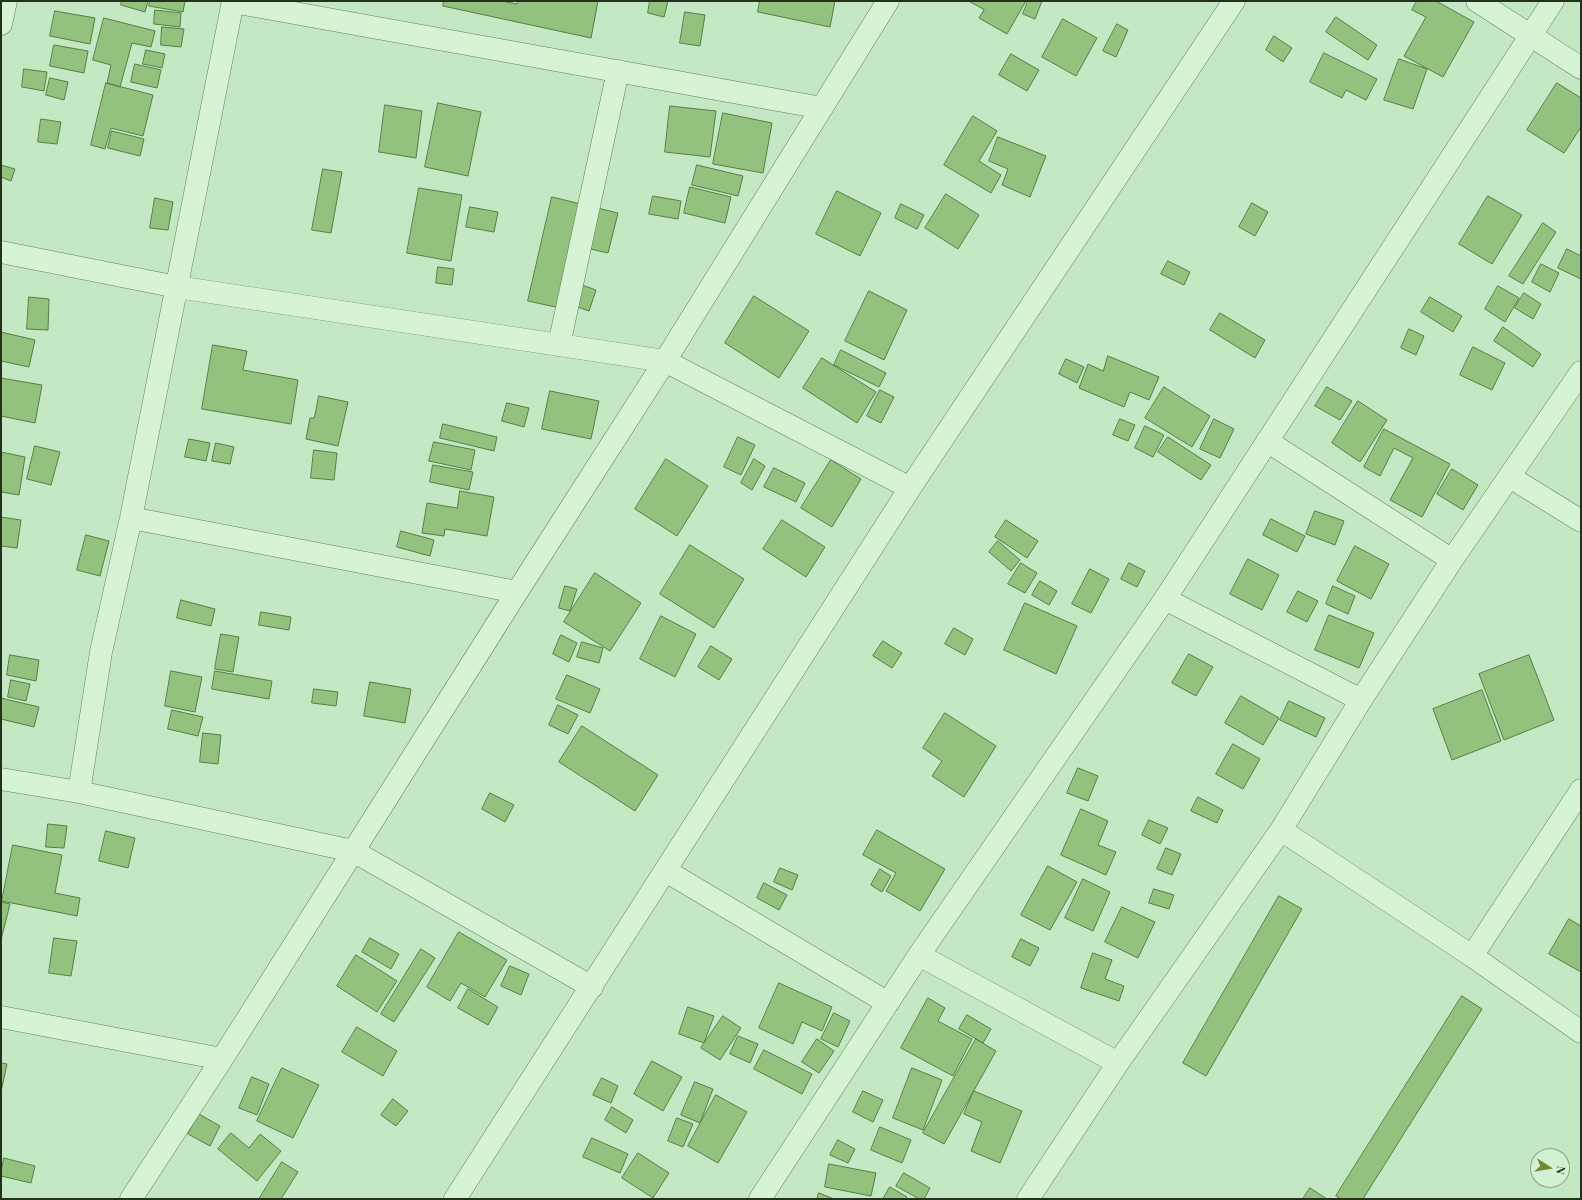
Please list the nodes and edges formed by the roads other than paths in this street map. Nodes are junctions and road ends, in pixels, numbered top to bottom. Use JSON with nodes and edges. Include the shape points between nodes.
{"nodes":[{"id":1,"x":6,"y":1,"type":"edge"},
{"id":2,"x":233,"y":1,"type":"edge"},
{"id":3,"x":888,"y":1,"type":"edge"},
{"id":4,"x":1234,"y":1,"type":"edge"},
{"id":5,"x":1477,"y":1,"type":"edge"},
{"id":6,"x":1553,"y":1,"type":"edge"},
{"id":7,"x":1,"y":24,"type":"edge"},
{"id":8,"x":1531,"y":35,"type":"junction"},
{"id":9,"x":1581,"y":68,"type":"edge"},
{"id":10,"x":618,"y":72,"type":"junction"},
{"id":11,"x":822,"y":108,"type":"junction"},
{"id":12,"x":1,"y":252,"type":"edge"},
{"id":13,"x":177,"y":287,"type":"junction"},
{"id":14,"x":559,"y":345,"type":"junction"},
{"id":15,"x":665,"y":361,"type":"junction"},
{"id":16,"x":1581,"y":372,"type":"edge"},
{"id":17,"x":1267,"y":441,"type":"junction"},
{"id":18,"x":1510,"y":477,"type":"junction"},
{"id":19,"x":910,"y":488,"type":"junction"},
{"id":20,"x":130,"y":518,"type":"junction"},
{"id":21,"x":1581,"y":521,"type":"edge"},
{"id":22,"x":1452,"y":560,"type":"junction"},
{"id":23,"x":516,"y":592,"type":"junction"},
{"id":24,"x":1165,"y":599,"type":"junction"},
{"id":25,"x":1361,"y":700,"type":"junction"},
{"id":26,"x":1,"y":779,"type":"edge"},
{"id":27,"x":1581,"y":790,"type":"edge"},
{"id":28,"x":79,"y":792,"type":"junction"},
{"id":29,"x":1281,"y":830,"type":"junction"},
{"id":30,"x":353,"y":851,"type":"junction"},
{"id":31,"x":666,"y":871,"type":"junction"},
{"id":32,"x":919,"y":955,"type":"junction"},
{"id":33,"x":1472,"y":956,"type":"junction"},
{"id":34,"x":592,"y":987,"type":"junction"},
{"id":35,"x":888,"y":1003,"type":"junction"},
{"id":36,"x":1,"y":1017,"type":"edge"},
{"id":37,"x":1581,"y":1032,"type":"edge"},
{"id":38,"x":222,"y":1059,"type":"junction"},
{"id":39,"x":1118,"y":1063,"type":"junction"},
{"id":40,"x":131,"y":1199,"type":"edge"},
{"id":41,"x":454,"y":1199,"type":"edge"},
{"id":42,"x":760,"y":1199,"type":"edge"},
{"id":43,"x":1028,"y":1199,"type":"edge"}],
"edges":[{"from":1,"to":7,"type":"street"},
{"from":2,"to":10,"type":"street"},
{"from":2,"to":13,"type":"street"},
{"from":3,"to":11,"type":"street"},
{"from":4,"to":19,"type":"street"},
{"from":5,"to":8,"type":"street"},
{"from":6,"to":8,"type":"street"},
{"from":8,"to":9,"type":"street"},
{"from":8,"to":17,"type":"street"},
{"from":10,"to":11,"type":"street"},
{"from":10,"to":14,"type":"street"},
{"from":11,"to":15,"type":"street"},
{"from":12,"to":13,"type":"street"},
{"from":13,"to":14,"type":"street"},
{"from":13,"to":20,"type":"street"},
{"from":14,"to":15,"type":"street"},
{"from":15,"to":19,"type":"street"},
{"from":15,"to":23,"type":"street"},
{"from":16,"to":18,"type":"street"},
{"from":17,"to":22,"type":"street"},
{"from":17,"to":24,"type":"street"},
{"from":18,"to":21,"type":"street"},
{"from":18,"to":22,"type":"street"},
{"from":19,"to":31,"type":"street"},
{"from":20,"to":23,"type":"street"},
{"from":20,"to":28,"type":"street","via":[[101,652]]},
{"from":22,"to":25,"type":"street"},
{"from":23,"to":30,"type":"street"},
{"from":24,"to":25,"type":"street"},
{"from":24,"to":32,"type":"street"},
{"from":25,"to":29,"type":"street"},
{"from":26,"to":28,"type":"street"},
{"from":27,"to":33,"type":"street"},
{"from":28,"to":30,"type":"street"},
{"from":29,"to":33,"type":"street"},
{"from":29,"to":39,"type":"street"},
{"from":30,"to":34,"type":"street"},
{"from":30,"to":38,"type":"street"},
{"from":31,"to":34,"type":"street"},
{"from":31,"to":35,"type":"street"},
{"from":32,"to":35,"type":"street"},
{"from":32,"to":39,"type":"street"},
{"from":33,"to":37,"type":"street"},
{"from":34,"to":41,"type":"street"},
{"from":35,"to":42,"type":"street"},
{"from":36,"to":38,"type":"street"},
{"from":38,"to":40,"type":"street"},
{"from":39,"to":43,"type":"street"}]}
